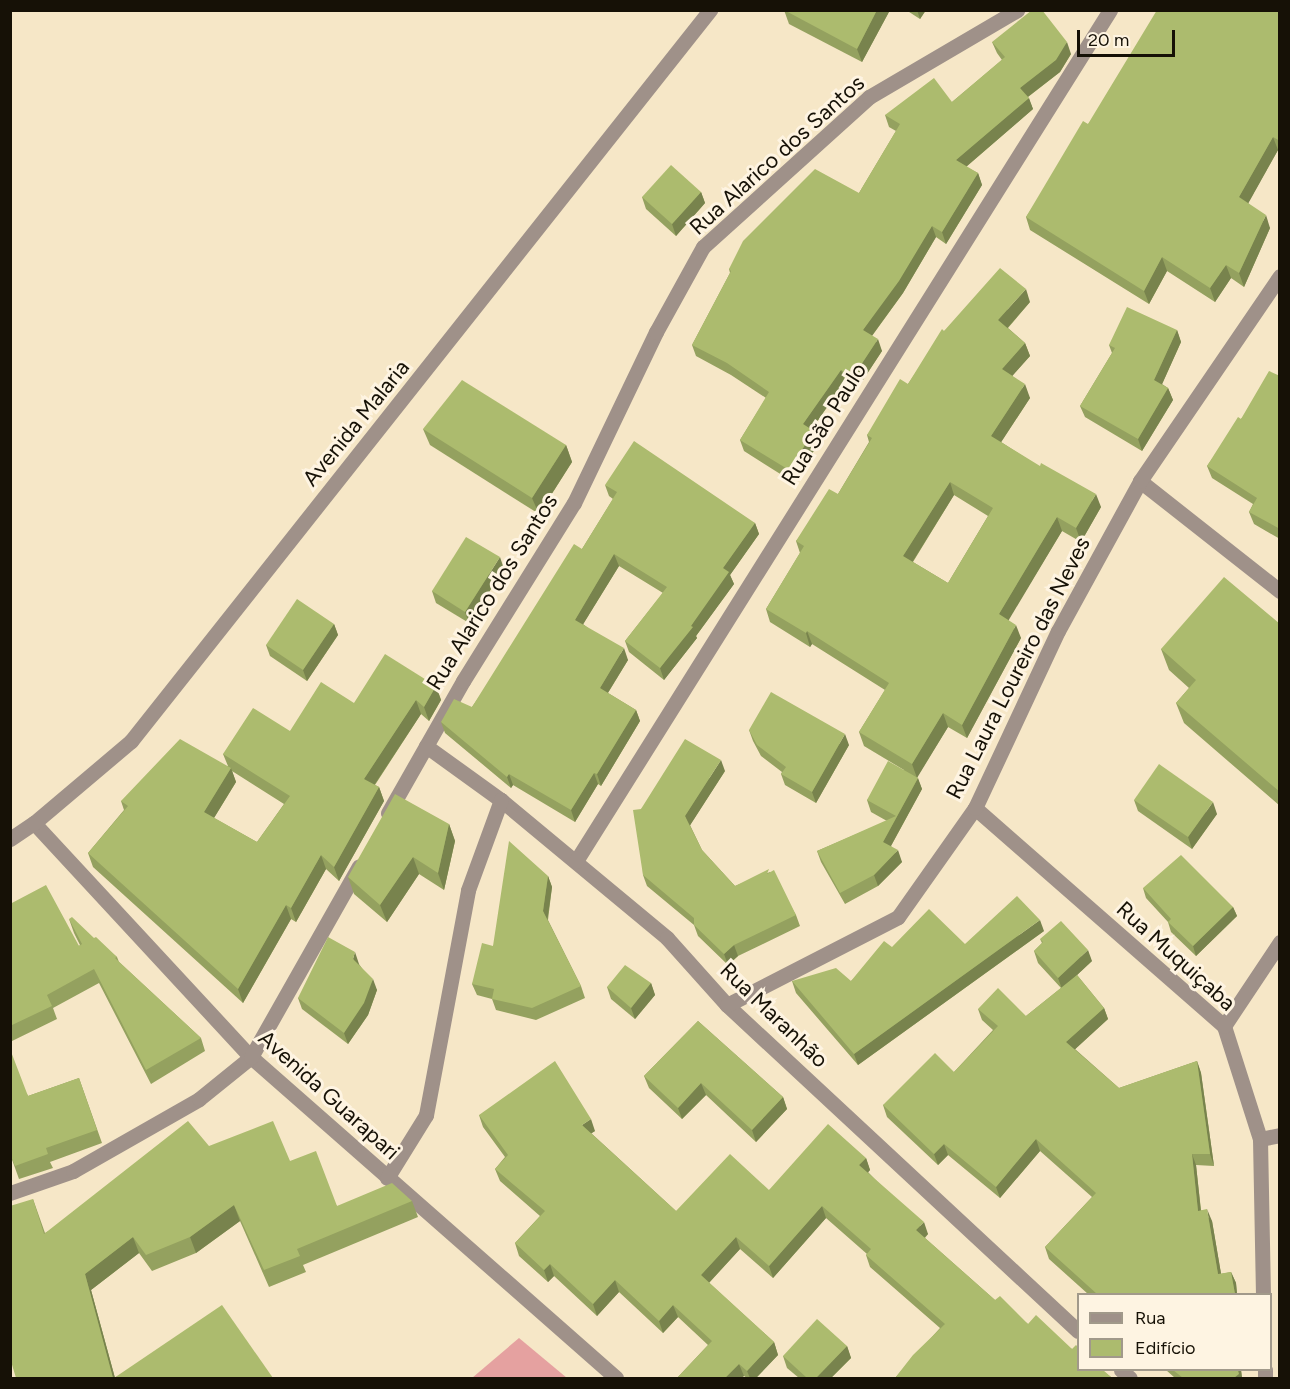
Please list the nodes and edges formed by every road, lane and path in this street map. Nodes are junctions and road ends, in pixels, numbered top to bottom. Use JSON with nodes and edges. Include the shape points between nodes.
{"nodes":[{"id":1,"x":710,"y":10,"type":"edge"},
{"id":2,"x":1017,"y":10,"type":"edge"},
{"id":3,"x":1110,"y":10,"type":"edge"},
{"id":4,"x":1280,"y":276,"type":"edge"},
{"id":5,"x":1140,"y":481,"type":"junction"},
{"id":6,"x":1280,"y":591,"type":"edge"},
{"id":7,"x":426,"y":746,"type":"junction"},
{"id":8,"x":501,"y":800,"type":"junction"},
{"id":9,"x":975,"y":808,"type":"junction"},
{"id":10,"x":34,"y":823,"type":"junction"},
{"id":11,"x":379,"y":829,"type":"edge"},
{"id":12,"x":10,"y":839,"type":"edge"},
{"id":13,"x":368,"y":849,"type":"edge"},
{"id":14,"x":576,"y":861,"type":"junction"},
{"id":15,"x":1280,"y":942,"type":"edge"},
{"id":16,"x":728,"y":1005,"type":"junction"},
{"id":17,"x":1224,"y":1026,"type":"junction"},
{"id":18,"x":251,"y":1057,"type":"junction"},
{"id":19,"x":1280,"y":1135,"type":"edge"},
{"id":20,"x":1260,"y":1139,"type":"junction"},
{"id":21,"x":387,"y":1178,"type":"junction"},
{"id":22,"x":10,"y":1193,"type":"edge"},
{"id":23,"x":1263,"y":1293,"type":"edge"},
{"id":24,"x":1077,"y":1330,"type":"edge"},
{"id":25,"x":616,"y":1378,"type":"edge"}],
"edges":[{"from":1,"to":10,"type":"street","name":"Avenida Malaria","via":[[131,741]]},
{"from":2,"to":7,"type":"street","name":"Rua Alarico dos Santos","via":[[869,97],[703,248],[656,332],[574,503]]},
{"from":3,"to":14,"type":"street","name":"Rua São Paulo"},
{"from":4,"to":5,"type":"street","name":"Rua Laura Loureiro das Neves"},
{"from":5,"to":6,"type":"street"},
{"from":5,"to":9,"type":"street","name":"Rua Laura Loureiro das Neves","via":[[1058,631]]},
{"from":7,"to":8,"type":"street","name":"Rua Maranhão"},
{"from":7,"to":11,"type":"street","name":"Rua Alarico dos Santos"},
{"from":8,"to":14,"type":"street","name":"Rua Maranhão"},
{"from":8,"to":21,"type":"street","via":[[468,890],[426,1115]]},
{"from":9,"to":16,"type":"street","name":"Rua Laura Loureiro das Neves","via":[[898,917]]},
{"from":9,"to":17,"type":"street","name":"Rua Muquiçaba"},
{"from":10,"to":12,"type":"street","name":"Avenida Malaria"},
{"from":10,"to":18,"type":"street","name":"Avenida Guarapari"},
{"from":13,"to":18,"type":"street"},
{"from":14,"to":16,"type":"street","name":"Rua Maranhão","via":[[667,938]]},
{"from":15,"to":17,"type":"street"},
{"from":16,"to":24,"type":"street","name":"Rua Maranhão"},
{"from":17,"to":20,"type":"street","name":"Rua Muquiçaba"},
{"from":18,"to":21,"type":"street","name":"Avenida Guarapari"},
{"from":18,"to":22,"type":"street","via":[[199,1099],[73,1171]]},
{"from":19,"to":20,"type":"street"},
{"from":20,"to":23,"type":"street","name":"Rua Muquiçaba"},
{"from":21,"to":25,"type":"street","name":"Avenida Guarapari"}]}
